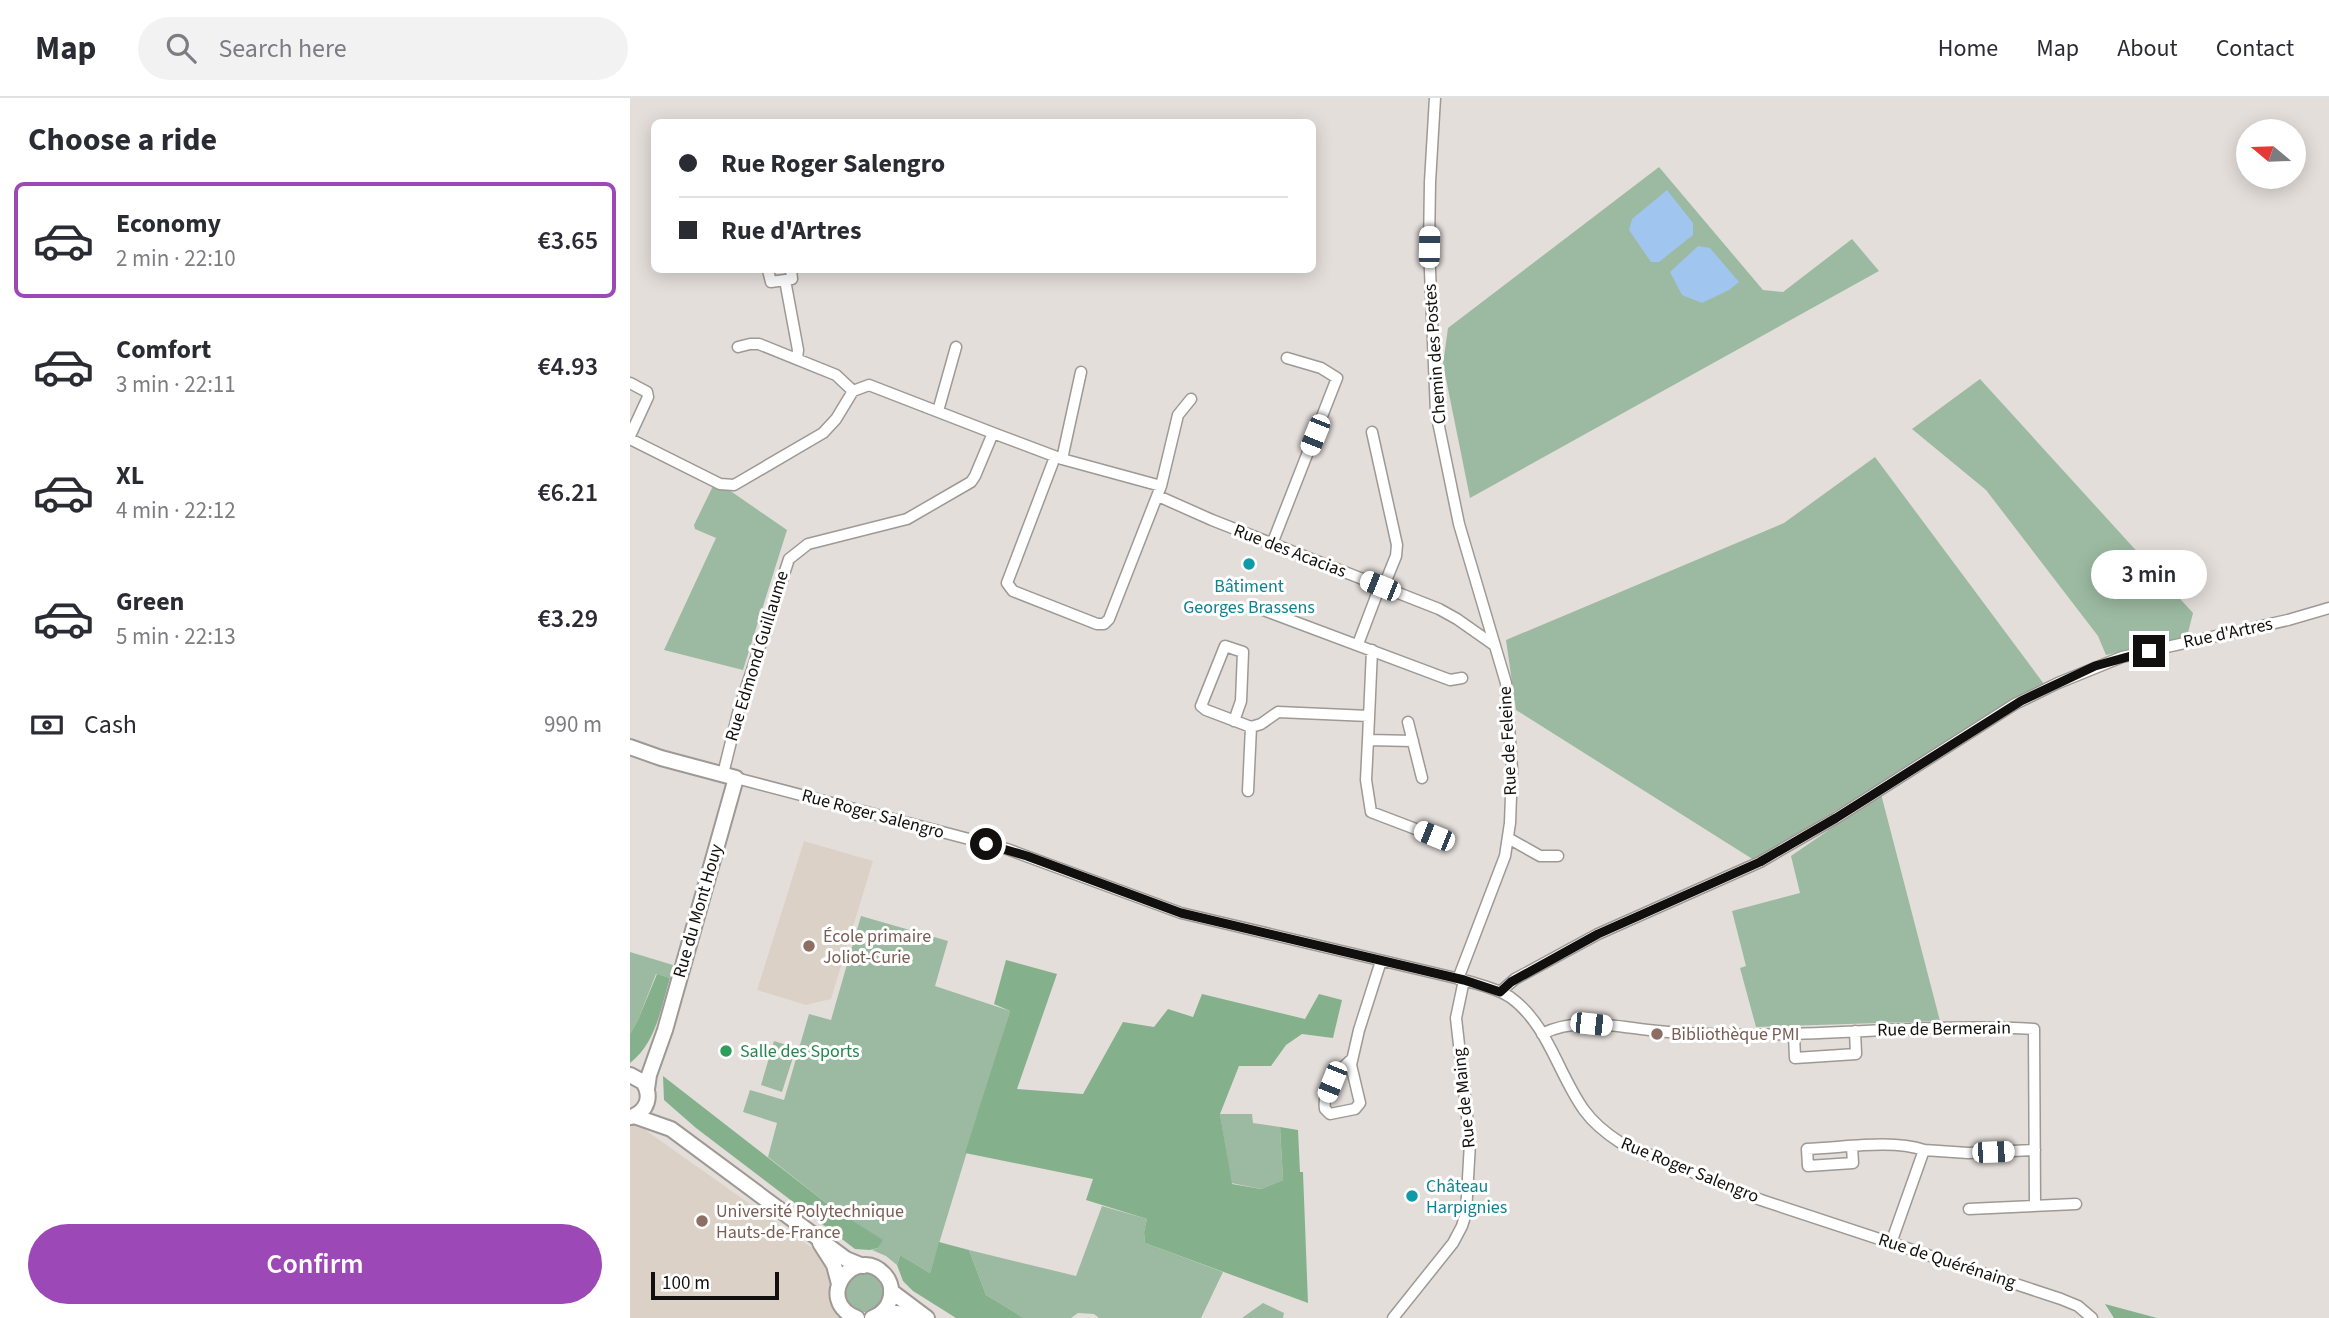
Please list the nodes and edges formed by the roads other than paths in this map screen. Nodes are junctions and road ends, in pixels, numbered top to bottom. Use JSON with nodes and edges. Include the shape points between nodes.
{"nodes":[{"id":1,"x":1435,"y":98,"type":"edge"},
{"id":2,"x":769,"y":273,"type":"edge"},
{"id":3,"x":791,"y":273,"type":"edge"},
{"id":4,"x":785,"y":280,"type":"junction"},
{"id":5,"x":738,"y":347,"type":"dead end"},
{"id":6,"x":956,"y":347,"type":"dead end"},
{"id":7,"x":1287,"y":358,"type":"dead end"},
{"id":8,"x":797,"y":359,"type":"junction"},
{"id":9,"x":1081,"y":372,"type":"dead end"},
{"id":10,"x":630,"y":383,"type":"edge"},
{"id":11,"x":853,"y":391,"type":"junction"},
{"id":12,"x":1191,"y":399,"type":"dead end"},
{"id":13,"x":938,"y":411,"type":"junction"},
{"id":14,"x":1373,"y":432,"type":"dead end"},
{"id":15,"x":993,"y":433,"type":"junction"},
{"id":16,"x":630,"y":438,"type":"edge"},
{"id":17,"x":1059,"y":458,"type":"junction"},
{"id":18,"x":1160,"y":491,"type":"junction"},
{"id":19,"x":1272,"y":544,"type":"junction"},
{"id":20,"x":1382,"y":587,"type":"junction"},
{"id":21,"x":1258,"y":608,"type":"dead end"},
{"id":22,"x":2329,"y":608,"type":"edge"},
{"id":23,"x":1358,"y":644,"type":"junction"},
{"id":24,"x":1494,"y":646,"type":"junction"},
{"id":25,"x":1373,"y":650,"type":"junction"},
{"id":26,"x":1462,"y":678,"type":"dead end"},
{"id":27,"x":1369,"y":716,"type":"junction"},
{"id":28,"x":1234,"y":721,"type":"junction"},
{"id":29,"x":1408,"y":722,"type":"dead end"},
{"id":30,"x":1251,"y":727,"type":"junction"},
{"id":31,"x":1368,"y":740,"type":"junction"},
{"id":32,"x":1413,"y":741,"type":"junction"},
{"id":33,"x":630,"y":747,"type":"edge"},
{"id":34,"x":729,"y":776,"type":"junction"},
{"id":35,"x":1422,"y":778,"type":"dead end"},
{"id":36,"x":1248,"y":791,"type":"dead end"},
{"id":37,"x":1434,"y":836,"type":"dead end"},
{"id":38,"x":1508,"y":838,"type":"junction"},
{"id":39,"x":1558,"y":856,"type":"dead end"},
{"id":40,"x":1381,"y":961,"type":"junction"},
{"id":41,"x":1461,"y":980,"type":"junction"},
{"id":42,"x":1500,"y":992,"type":"junction"},
{"id":43,"x":1855,"y":1031,"type":"junction"},
{"id":44,"x":1542,"y":1034,"type":"junction"},
{"id":45,"x":1794,"y":1035,"type":"junction"},
{"id":46,"x":659,"y":1044,"type":"junction"},
{"id":47,"x":1352,"y":1059,"type":"junction"},
{"id":48,"x":630,"y":1073,"type":"edge"},
{"id":49,"x":648,"y":1093,"type":"junction"},
{"id":50,"x":632,"y":1117,"type":"edge"},
{"id":51,"x":671,"y":1129,"type":"junction"},
{"id":52,"x":1852,"y":1147,"type":"junction"},
{"id":53,"x":1924,"y":1150,"type":"junction"},
{"id":54,"x":2035,"y":1150,"type":"junction"},
{"id":55,"x":2076,"y":1204,"type":"dead end"},
{"id":56,"x":2035,"y":1206,"type":"junction"},
{"id":57,"x":1969,"y":1209,"type":"dead end"},
{"id":58,"x":1808,"y":1215,"type":"joint"},
{"id":59,"x":812,"y":1234,"type":"junction"},
{"id":60,"x":1891,"y":1243,"type":"junction"},
{"id":61,"x":863,"y":1266,"type":"junction"},
{"id":62,"x":839,"y":1284,"type":"junction"},
{"id":63,"x":891,"y":1291,"type":"junction"},
{"id":64,"x":842,"y":1311,"type":"edge"},
{"id":65,"x":877,"y":1315,"type":"edge"},
{"id":66,"x":2088,"y":1316,"type":"edge"},
{"id":67,"x":857,"y":1318,"type":"edge"},
{"id":68,"x":916,"y":1318,"type":"edge"},
{"id":69,"x":927,"y":1318,"type":"edge"},
{"id":70,"x":1393,"y":1318,"type":"edge"}],
"edges":[{"from":1,"to":24,"type":"street","name":"Chemin des Postes","via":[[1429,247],[1436,412],[1456,515]]},
{"from":2,"to":4,"type":"street","via":[[771,282]]},
{"from":3,"to":4,"type":"street","via":[[792,279]]},
{"from":4,"to":8,"type":"street"},
{"from":5,"to":8,"type":"street","via":[[759,344]]},
{"from":6,"to":13,"type":"street"},
{"from":7,"to":19,"type":"street","via":[[1337,378]]},
{"from":8,"to":11,"type":"street","via":[[838,376]]},
{"from":9,"to":17,"type":"street"},
{"from":10,"to":16,"type":"street","via":[[648,397]]},
{"from":11,"to":13,"type":"street","via":[[872,385]]},
{"from":11,"to":16,"type":"street","via":[[823,433],[730,485]]},
{"from":12,"to":18,"type":"street","via":[[1177,418]]},
{"from":13,"to":15,"type":"street"},
{"from":14,"to":20,"type":"street","via":[[1397,549]]},
{"from":15,"to":17,"type":"street","name":"Rue des Acacias"},
{"from":15,"to":34,"type":"street","name":"Rue Edmond Guillaume","via":[[971,482],[907,519],[808,544],[789,559],[740,709]]},
{"from":17,"to":18,"type":"street","name":"Rue des Acacias"},
{"from":17,"to":18,"type":"street","via":[[1007,583],[1013,591],[1097,624],[1109,619]]},
{"from":18,"to":19,"type":"street","name":"Rue des Acacias","via":[[1218,523]]},
{"from":19,"to":20,"type":"street","name":"Rue des Acacias"},
{"from":20,"to":23,"type":"street"},
{"from":20,"to":24,"type":"street","name":"Rue des Acacias","via":[[1451,615]]},
{"from":21,"to":23,"type":"street"},
{"from":22,"to":42,"type":"street","name":"Rue d'Artres","via":[[2123,657],[2058,682],[1760,862],[1598,934]]},
{"from":23,"to":25,"type":"street"},
{"from":24,"to":38,"type":"street","name":"Rue de Feleine","via":[[1506,682],[1510,718]]},
{"from":25,"to":26,"type":"street","via":[[1450,680]]},
{"from":25,"to":27,"type":"street"},
{"from":27,"to":30,"type":"street","via":[[1278,712]]},
{"from":27,"to":31,"type":"street"},
{"from":28,"to":28,"type":"street","via":[[1206,710],[1201,703],[1222,648],[1228,646],[1243,652],[1241,701]]},
{"from":28,"to":30,"type":"street"},
{"from":29,"to":32,"type":"street"},
{"from":30,"to":36,"type":"street"},
{"from":31,"to":32,"type":"street"},
{"from":31,"to":37,"type":"street","via":[[1366,780],[1371,811]]},
{"from":32,"to":35,"type":"street"},
{"from":33,"to":34,"type":"main road","name":"Rue Roger Salengro"},
{"from":34,"to":40,"type":"street","name":"Rue Roger Salengro","via":[[1007,849],[1181,913]]},
{"from":34,"to":46,"type":"main road","name":"Rue du Mont Houy"},
{"from":38,"to":39,"type":"street","via":[[1540,856]]},
{"from":38,"to":41,"type":"street","name":"Rue de Feleine"},
{"from":40,"to":41,"type":"street","name":"Rue Roger Salengro"},
{"from":40,"to":47,"type":"street"},
{"from":41,"to":42,"type":"street","name":"Rue Roger Salengro"},
{"from":41,"to":70,"type":"street","name":"Rue de Maing","via":[[1456,1023],[1470,1143],[1465,1218],[1453,1242]]},
{"from":42,"to":44,"type":"street","name":"Rue Roger Salengro","via":[[1527,1012]]},
{"from":43,"to":45,"type":"street","name":"Rue de Bermerain"},
{"from":43,"to":45,"type":"street","name":"Rue de Bermerain","via":[[1856,1054],[1796,1058]]},
{"from":43,"to":54,"type":"street","name":"Rue de Bermerain","via":[[2034,1028]]},
{"from":44,"to":45,"type":"street","name":"Rue de Bermerain","via":[[1558,1026],[1579,1024],[1699,1034]]},
{"from":44,"to":58,"type":"street","name":"Rue Roger Salengro","via":[[1584,1110],[1608,1135],[1633,1149]]},
{"from":46,"to":48,"type":"main road","name":"Rue du Mont Houy"},
{"from":46,"to":49,"type":"main road","name":"Rue du Mont Houy"},
{"from":47,"to":47,"type":"street","via":[[1337,1073],[1324,1101],[1330,1114],[1355,1109],[1360,1103]]},
{"from":48,"to":49,"type":"main road"},
{"from":49,"to":50,"type":"main road","via":[[644,1109]]},
{"from":49,"to":51,"type":"main road"},
{"from":50,"to":51,"type":"main road"},
{"from":51,"to":59,"type":"main road"},
{"from":52,"to":52,"type":"street","via":[[1807,1149],[1808,1166],[1853,1163]]},
{"from":52,"to":53,"type":"street","via":[[1904,1145]]},
{"from":53,"to":54,"type":"street"},
{"from":53,"to":60,"type":"street"},
{"from":54,"to":56,"type":"street"},
{"from":55,"to":56,"type":"street"},
{"from":56,"to":57,"type":"street"},
{"from":58,"to":60,"type":"street","name":"Rue de Quérénaing"},
{"from":59,"to":61,"type":"main road"},
{"from":59,"to":62,"type":"main road","via":[[831,1261]]},
{"from":60,"to":66,"type":"street","name":"Rue de Quérénaing","via":[[2061,1299]]},
{"from":61,"to":62,"type":"main road","via":[[846,1273]]},
{"from":61,"to":63,"type":"main road","via":[[882,1273]]},
{"from":62,"to":64,"type":"main road"},
{"from":63,"to":65,"type":"main road","via":[[889,1302]]},
{"from":63,"to":69,"type":"main road"},
{"from":64,"to":67,"type":"main road"},
{"from":65,"to":68,"type":"main road","via":[[897,1313]]}]}
